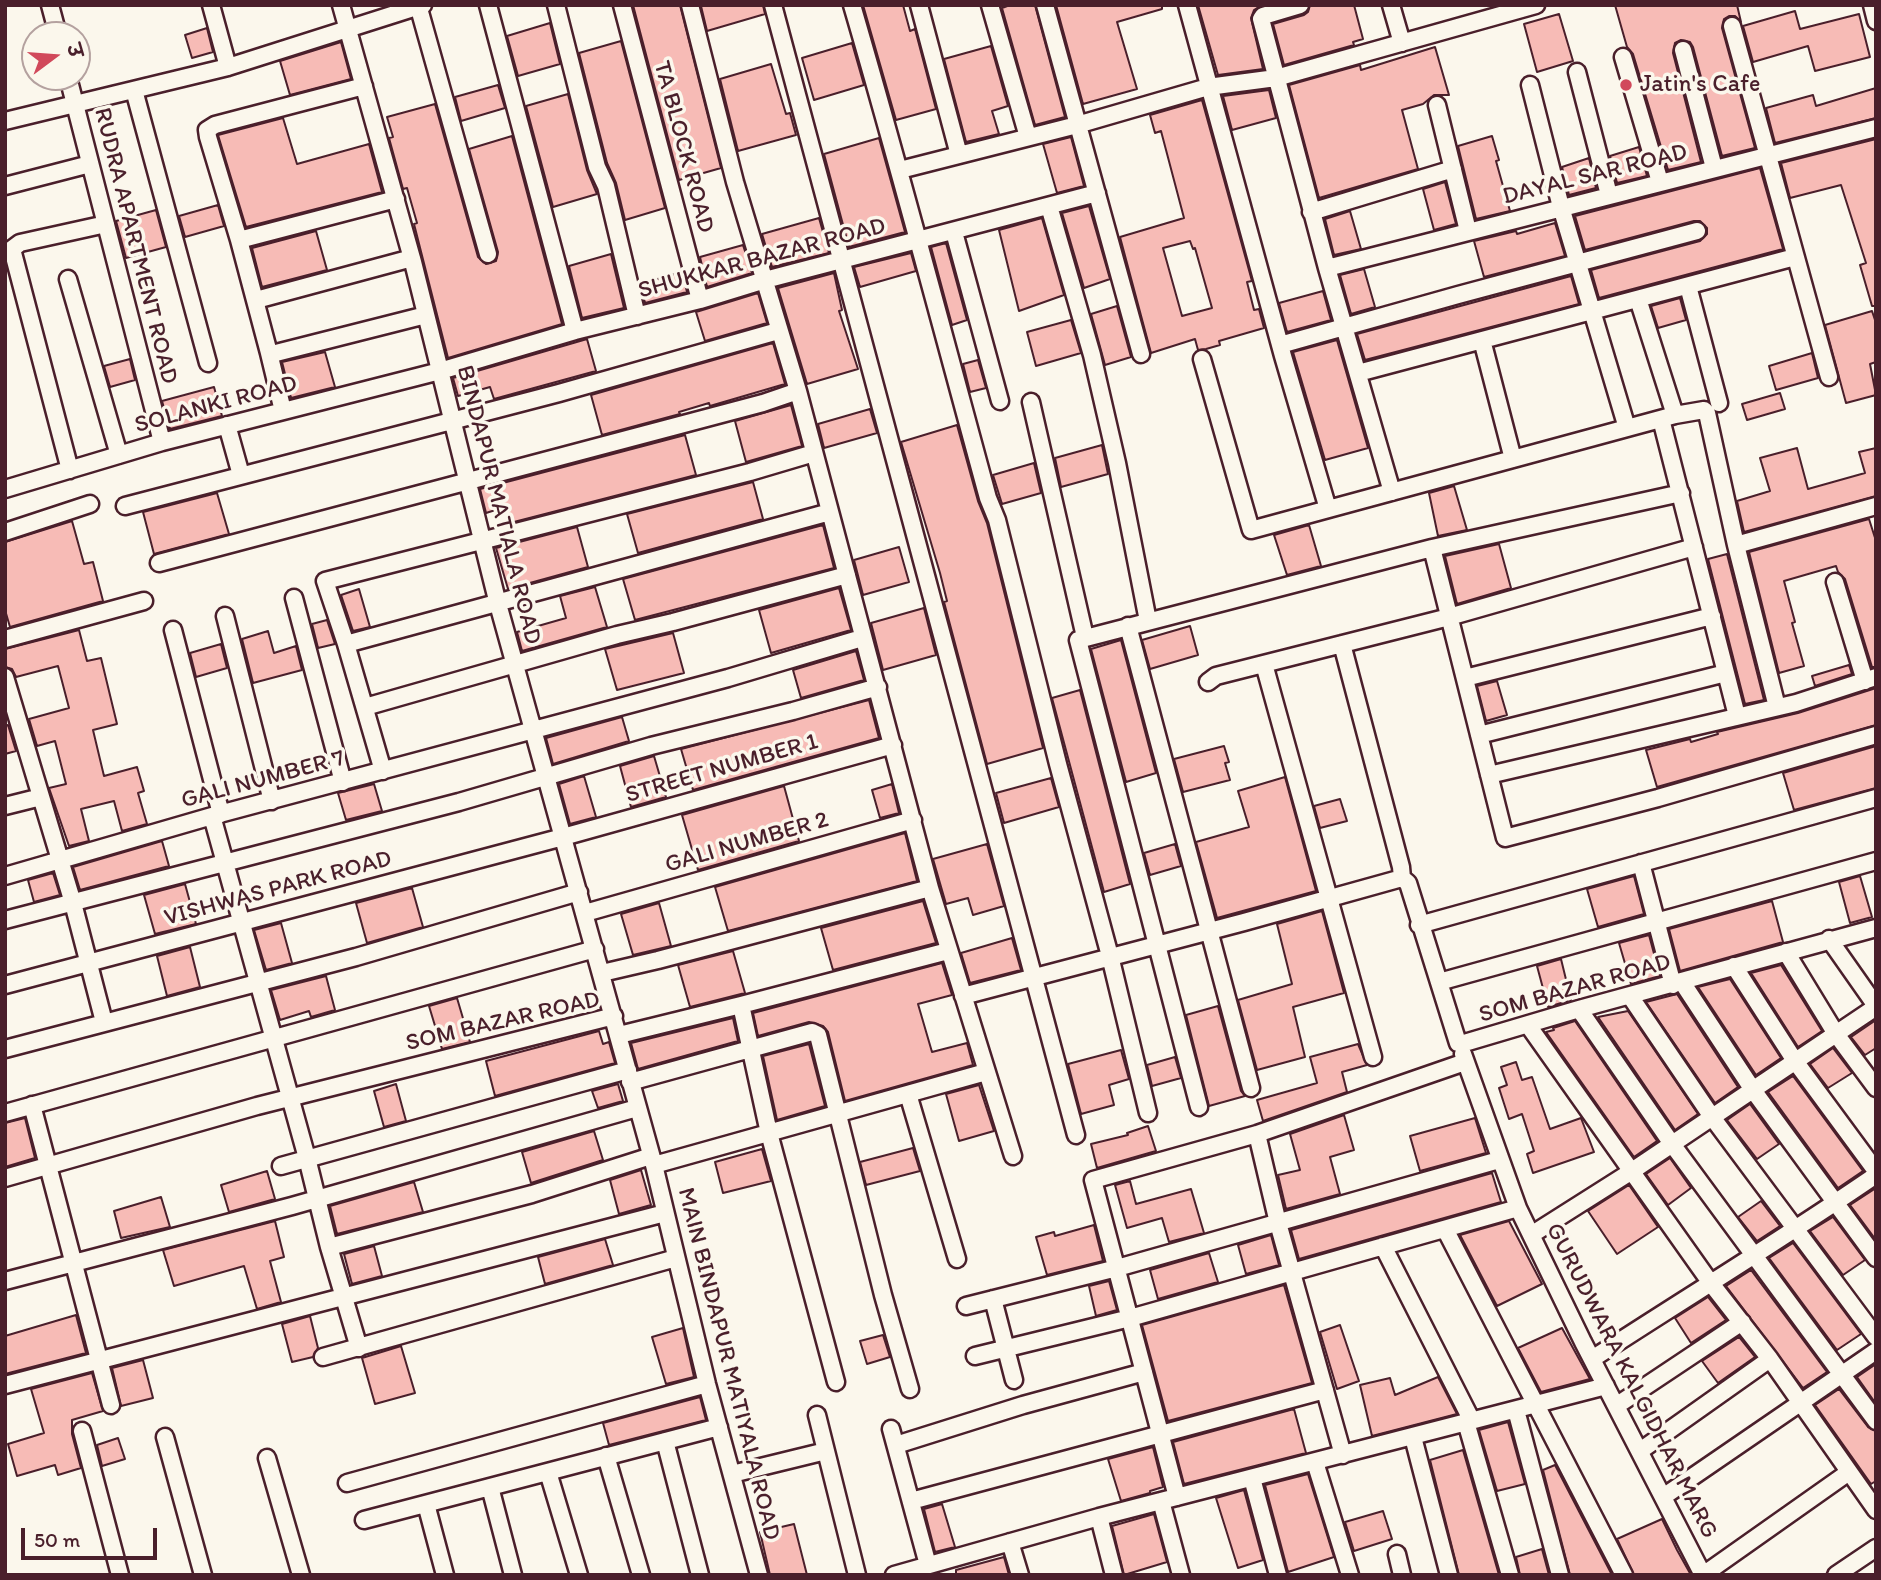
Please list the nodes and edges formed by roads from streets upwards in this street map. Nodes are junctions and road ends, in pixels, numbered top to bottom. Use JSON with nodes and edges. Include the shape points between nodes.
{"nodes":[{"id":1,"x":211,"y":5,"type":"edge"},
{"id":2,"x":341,"y":5,"type":"edge"},
{"id":3,"x":488,"y":5,"type":"edge"},
{"id":4,"x":556,"y":5,"type":"edge"},
{"id":5,"x":622,"y":5,"type":"edge"},
{"id":6,"x":690,"y":5,"type":"edge"},
{"id":7,"x":773,"y":5,"type":"edge"},
{"id":8,"x":852,"y":5,"type":"edge"},
{"id":9,"x":919,"y":5,"type":"edge"},
{"id":10,"x":990,"y":5,"type":"edge"},
{"id":11,"x":1045,"y":5,"type":"edge"},
{"id":12,"x":1187,"y":5,"type":"edge"},
{"id":13,"x":1300,"y":5,"type":"edge"},
{"id":14,"x":1391,"y":5,"type":"edge"},
{"id":15,"x":1536,"y":5,"type":"edge"},
{"id":16,"x":1872,"y":5,"type":"edge"},
{"id":17,"x":420,"y":6,"type":"edge"},
{"id":18,"x":1508,"y":9,"type":"edge"},
{"id":19,"x":1876,"y":21,"type":"edge"},
{"id":20,"x":1732,"y":26,"type":"dead end"},
{"id":21,"x":348,"y":30,"type":"junction"},
{"id":22,"x":1402,"y":43,"type":"junction"},
{"id":23,"x":1683,"y":50,"type":"dead end"},
{"id":24,"x":1623,"y":57,"type":"dead end"},
{"id":25,"x":228,"y":66,"type":"junction"},
{"id":26,"x":1577,"y":72,"type":"dead end"},
{"id":27,"x":1276,"y":78,"type":"junction"},
{"id":28,"x":1530,"y":85,"type":"dead end"},
{"id":29,"x":364,"y":86,"type":"junction"},
{"id":30,"x":1208,"y":87,"type":"junction"},
{"id":31,"x":134,"y":90,"type":"junction"},
{"id":32,"x":72,"y":91,"type":"edge"},
{"id":33,"x":75,"y":103,"type":"junction"},
{"id":34,"x":1437,"y":105,"type":"dead end"},
{"id":35,"x":5,"y":121,"type":"edge"},
{"id":36,"x":1077,"y":125,"type":"junction"},
{"id":37,"x":1876,"y":128,"type":"edge"},
{"id":38,"x":1028,"y":137,"type":"junction"},
{"id":39,"x":959,"y":155,"type":"junction"},
{"id":40,"x":1766,"y":155,"type":"junction"},
{"id":41,"x":90,"y":164,"type":"junction"},
{"id":42,"x":1714,"y":168,"type":"junction"},
{"id":43,"x":1453,"y":169,"type":"junction"},
{"id":44,"x":900,"y":170,"type":"junction"},
{"id":45,"x":1660,"y":182,"type":"junction"},
{"id":46,"x":5,"y":187,"type":"edge"},
{"id":47,"x":1097,"y":193,"type":"junction"},
{"id":48,"x":1609,"y":195,"type":"junction"},
{"id":49,"x":396,"y":199,"type":"junction"},
{"id":50,"x":1049,"y":206,"type":"junction"},
{"id":51,"x":1562,"y":207,"type":"junction"},
{"id":52,"x":1311,"y":212,"type":"junction"},
{"id":53,"x":106,"y":224,"type":"junction"},
{"id":54,"x":1468,"y":231,"type":"junction"},
{"id":55,"x":1697,"y":231,"type":"dead end"},
{"id":56,"x":954,"y":232,"type":"junction"},
{"id":57,"x":239,"y":240,"type":"junction"},
{"id":58,"x":918,"y":241,"type":"junction"},
{"id":59,"x":488,"y":254,"type":"dead end"},
{"id":60,"x":1795,"y":257,"type":"junction"},
{"id":61,"x":412,"y":258,"type":"junction"},
{"id":62,"x":841,"y":261,"type":"junction"},
{"id":63,"x":1578,"y":263,"type":"junction"},
{"id":64,"x":1327,"y":268,"type":"junction"},
{"id":65,"x":68,"y":279,"type":"dead end"},
{"id":66,"x":765,"y":280,"type":"junction"},
{"id":67,"x":1688,"y":286,"type":"junction"},
{"id":68,"x":1638,"y":299,"type":"junction"},
{"id":69,"x":256,"y":300,"type":"junction"},
{"id":70,"x":700,"y":300,"type":"junction"},
{"id":71,"x":1592,"y":312,"type":"junction"},
{"id":72,"x":426,"y":316,"type":"junction"},
{"id":73,"x":637,"y":316,"type":"junction"},
{"id":74,"x":1345,"y":326,"type":"junction"},
{"id":75,"x":575,"y":331,"type":"junction"},
{"id":76,"x":778,"y":331,"type":"junction"},
{"id":77,"x":1482,"y":340,"type":"junction"},
{"id":78,"x":1280,"y":345,"type":"junction"},
{"id":79,"x":270,"y":353,"type":"junction"},
{"id":80,"x":1140,"y":354,"type":"dead end"},
{"id":81,"x":1202,"y":359,"type":"dead end"},
{"id":82,"x":208,"y":363,"type":"dead end"},
{"id":83,"x":440,"y":371,"type":"junction"},
{"id":84,"x":1358,"y":373,"type":"junction"},
{"id":85,"x":1829,"y":377,"type":"dead end"},
{"id":86,"x":798,"y":391,"type":"junction"},
{"id":87,"x":1000,"y":401,"type":"dead end"},
{"id":88,"x":1031,"y":402,"type":"dead end"},
{"id":89,"x":1720,"y":403,"type":"dead end"},
{"id":90,"x":283,"y":411,"type":"junction"},
{"id":91,"x":1668,"y":417,"type":"junction"},
{"id":92,"x":452,"y":421,"type":"junction"},
{"id":93,"x":227,"y":425,"type":"junction"},
{"id":94,"x":1627,"y":428,"type":"junction"},
{"id":95,"x":162,"y":442,"type":"junction"},
{"id":96,"x":814,"y":453,"type":"junction"},
{"id":97,"x":119,"y":455,"type":"junction"},
{"id":98,"x":1513,"y":459,"type":"junction"},
{"id":99,"x":70,"y":470,"type":"junction"},
{"id":100,"x":241,"y":475,"type":"junction"},
{"id":101,"x":467,"y":481,"type":"junction"},
{"id":102,"x":5,"y":489,"type":"edge"},
{"id":103,"x":1392,"y":492,"type":"junction"},
{"id":104,"x":1681,"y":493,"type":"junction"},
{"id":105,"x":90,"y":504,"type":"dead end"},
{"id":106,"x":125,"y":506,"type":"dead end"},
{"id":107,"x":1328,"y":509,"type":"junction"},
{"id":108,"x":1875,"y":511,"type":"edge"},
{"id":109,"x":830,"y":512,"type":"junction"},
{"id":110,"x":5,"y":532,"type":"edge"},
{"id":111,"x":482,"y":542,"type":"junction"},
{"id":112,"x":1736,"y":545,"type":"junction"},
{"id":113,"x":1694,"y":547,"type":"junction"},
{"id":114,"x":1432,"y":548,"type":"junction"},
{"id":115,"x":159,"y":563,"type":"dead end"},
{"id":116,"x":847,"y":575,"type":"junction"},
{"id":117,"x":1835,"y":582,"type":"dead end"},
{"id":118,"x":294,"y":598,"type":"dead end"},
{"id":119,"x":144,"y":601,"type":"dead end"},
{"id":120,"x":498,"y":604,"type":"junction"},
{"id":121,"x":225,"y":616,"type":"dead end"},
{"id":122,"x":1712,"y":616,"type":"junction"},
{"id":123,"x":1449,"y":617,"type":"junction"},
{"id":124,"x":1148,"y":621,"type":"junction"},
{"id":125,"x":1128,"y":626,"type":"junction"},
{"id":126,"x":173,"y":630,"type":"dead end"},
{"id":127,"x":1085,"y":637,"type":"junction"},
{"id":128,"x":862,"y":638,"type":"junction"},
{"id":129,"x":5,"y":639,"type":"edge"},
{"id":130,"x":346,"y":644,"type":"junction"},
{"id":131,"x":1342,"y":644,"type":"junction"},
{"id":132,"x":515,"y":664,"type":"junction"},
{"id":133,"x":1264,"y":664,"type":"junction"},
{"id":134,"x":1726,"y":673,"type":"junction"},
{"id":135,"x":5,"y":677,"type":"edge"},
{"id":136,"x":1465,"y":678,"type":"junction"},
{"id":137,"x":1870,"y":679,"type":"edge"},
{"id":138,"x":1208,"y":682,"type":"dead end"},
{"id":139,"x":878,"y":687,"type":"junction"},
{"id":140,"x":365,"y":707,"type":"junction"},
{"id":141,"x":1777,"y":707,"type":"junction"},
{"id":142,"x":1737,"y":716,"type":"junction"},
{"id":143,"x":12,"y":719,"type":"edge"},
{"id":144,"x":534,"y":730,"type":"junction"},
{"id":145,"x":1479,"y":735,"type":"junction"},
{"id":146,"x":1876,"y":735,"type":"edge"},
{"id":147,"x":893,"y":744,"type":"junction"},
{"id":148,"x":383,"y":771,"type":"junction"},
{"id":149,"x":1489,"y":775,"type":"junction"},
{"id":150,"x":546,"y":777,"type":"junction"},
{"id":151,"x":343,"y":782,"type":"junction"},
{"id":152,"x":41,"y":797,"type":"junction"},
{"id":153,"x":1876,"y":798,"type":"edge"},
{"id":154,"x":272,"y":801,"type":"junction"},
{"id":155,"x":5,"y":806,"type":"edge"},
{"id":156,"x":216,"y":815,"type":"junction"},
{"id":157,"x":913,"y":820,"type":"junction"},
{"id":158,"x":563,"y":837,"type":"junction"},
{"id":159,"x":1876,"y":861,"type":"edge"},
{"id":160,"x":60,"y":862,"type":"junction"},
{"id":161,"x":224,"y":863,"type":"junction"},
{"id":162,"x":1641,"y":863,"type":"junction"},
{"id":163,"x":5,"y":876,"type":"edge"},
{"id":164,"x":1402,"y":878,"type":"junction"},
{"id":165,"x":930,"y":888,"type":"junction"},
{"id":166,"x":579,"y":892,"type":"junction"},
{"id":167,"x":1328,"y":899,"type":"junction"},
{"id":168,"x":73,"y":902,"type":"junction"},
{"id":169,"x":589,"y":911,"type":"junction"},
{"id":170,"x":5,"y":920,"type":"edge"},
{"id":171,"x":241,"y":922,"type":"junction"},
{"id":172,"x":1657,"y":923,"type":"junction"},
{"id":173,"x":1419,"y":925,"type":"junction"},
{"id":174,"x":1876,"y":928,"type":"edge"},
{"id":175,"x":1208,"y":931,"type":"junction"},
{"id":176,"x":1829,"y":939,"type":"junction"},
{"id":177,"x":1158,"y":944,"type":"junction"},
{"id":178,"x":595,"y":949,"type":"junction"},
{"id":179,"x":948,"y":951,"type":"junction"},
{"id":180,"x":1786,"y":952,"type":"junction"},
{"id":181,"x":1111,"y":956,"type":"junction"},
{"id":182,"x":89,"y":962,"type":"junction"},
{"id":183,"x":1734,"y":966,"type":"junction"},
{"id":184,"x":602,"y":973,"type":"junction"},
{"id":185,"x":1034,"y":977,"type":"junction"},
{"id":186,"x":1439,"y":982,"type":"junction"},
{"id":187,"x":257,"y":983,"type":"junction"},
{"id":188,"x":1678,"y":984,"type":"junction"},
{"id":189,"x":5,"y":985,"type":"edge"},
{"id":190,"x":962,"y":996,"type":"junction"},
{"id":191,"x":1630,"y":996,"type":"junction"},
{"id":192,"x":741,"y":1005,"type":"junction"},
{"id":193,"x":1876,"y":1006,"type":"edge"},
{"id":194,"x":1579,"y":1009,"type":"junction"},
{"id":195,"x":614,"y":1016,"type":"junction"},
{"id":196,"x":104,"y":1023,"type":"junction"},
{"id":197,"x":1528,"y":1025,"type":"junction"},
{"id":198,"x":1836,"y":1034,"type":"junction"},
{"id":199,"x":619,"y":1035,"type":"junction"},
{"id":200,"x":273,"y":1037,"type":"junction"},
{"id":201,"x":1459,"y":1044,"type":"junction"},
{"id":202,"x":5,"y":1049,"type":"edge"},
{"id":203,"x":750,"y":1049,"type":"junction"},
{"id":204,"x":1373,"y":1057,"type":"dead end"},
{"id":205,"x":1795,"y":1061,"type":"junction"},
{"id":206,"x":1465,"y":1062,"type":"junction"},
{"id":207,"x":986,"y":1072,"type":"junction"},
{"id":208,"x":629,"y":1076,"type":"junction"},
{"id":209,"x":1251,"y":1088,"type":"dead end"},
{"id":210,"x":1876,"y":1088,"type":"edge"},
{"id":211,"x":1753,"y":1090,"type":"junction"},
{"id":212,"x":908,"y":1094,"type":"junction"},
{"id":213,"x":289,"y":1098,"type":"junction"},
{"id":214,"x":32,"y":1105,"type":"junction"},
{"id":215,"x":1199,"y":1107,"type":"dead end"},
{"id":216,"x":637,"y":1108,"type":"junction"},
{"id":217,"x":5,"y":1113,"type":"edge"},
{"id":218,"x":1148,"y":1113,"type":"dead end"},
{"id":219,"x":838,"y":1114,"type":"junction"},
{"id":220,"x":1712,"y":1117,"type":"junction"},
{"id":221,"x":769,"y":1133,"type":"junction"},
{"id":222,"x":1257,"y":1134,"type":"junction"},
{"id":223,"x":1076,"y":1135,"type":"dead end"},
{"id":224,"x":1672,"y":1144,"type":"junction"},
{"id":225,"x":1013,"y":1156,"type":"dead end"},
{"id":226,"x":307,"y":1158,"type":"junction"},
{"id":227,"x":1499,"y":1160,"type":"junction"},
{"id":228,"x":652,"y":1161,"type":"junction"},
{"id":229,"x":48,"y":1166,"type":"junction"},
{"id":230,"x":281,"y":1166,"type":"dead end"},
{"id":231,"x":1632,"y":1171,"type":"junction"},
{"id":232,"x":1876,"y":1173,"type":"edge"},
{"id":233,"x":5,"y":1178,"type":"edge"},
{"id":234,"x":318,"y":1198,"type":"junction"},
{"id":235,"x":1835,"y":1203,"type":"junction"},
{"id":236,"x":1518,"y":1208,"type":"junction"},
{"id":237,"x":666,"y":1213,"type":"junction"},
{"id":238,"x":1278,"y":1223,"type":"junction"},
{"id":239,"x":1445,"y":1229,"type":"junction"},
{"id":240,"x":1796,"y":1230,"type":"junction"},
{"id":241,"x":1531,"y":1235,"type":"junction"},
{"id":242,"x":1382,"y":1246,"type":"junction"},
{"id":243,"x":329,"y":1247,"type":"junction"},
{"id":244,"x":1755,"y":1256,"type":"junction"},
{"id":245,"x":676,"y":1258,"type":"junction"},
{"id":246,"x":1876,"y":1258,"type":"edge"},
{"id":247,"x":957,"y":1259,"type":"dead end"},
{"id":248,"x":72,"y":1264,"type":"junction"},
{"id":249,"x":1116,"y":1268,"type":"junction"},
{"id":250,"x":1292,"y":1272,"type":"junction"},
{"id":251,"x":5,"y":1281,"type":"edge"},
{"id":252,"x":1710,"y":1282,"type":"junction"},
{"id":253,"x":344,"y":1297,"type":"junction"},
{"id":254,"x":993,"y":1299,"type":"junction"},
{"id":255,"x":966,"y":1306,"type":"dead end"},
{"id":256,"x":1130,"y":1318,"type":"junction"},
{"id":257,"x":1742,"y":1322,"type":"junction"},
{"id":258,"x":1876,"y":1337,"type":"edge"},
{"id":259,"x":359,"y":1348,"type":"junction"},
{"id":260,"x":1007,"y":1349,"type":"junction"},
{"id":261,"x":1876,"y":1351,"type":"edge"},
{"id":262,"x":975,"y":1356,"type":"dead end"},
{"id":263,"x":323,"y":1357,"type":"dead end"},
{"id":264,"x":1592,"y":1359,"type":"junction"},
{"id":265,"x":1769,"y":1359,"type":"junction"},
{"id":266,"x":98,"y":1361,"type":"junction"},
{"id":267,"x":1144,"y":1373,"type":"junction"},
{"id":268,"x":1842,"y":1374,"type":"junction"},
{"id":269,"x":1014,"y":1380,"type":"dead end"},
{"id":270,"x":836,"y":1381,"type":"dead end"},
{"id":271,"x":707,"y":1384,"type":"junction"},
{"id":272,"x":5,"y":1385,"type":"edge"},
{"id":273,"x":1606,"y":1386,"type":"junction"},
{"id":274,"x":910,"y":1390,"type":"dead end"},
{"id":275,"x":1325,"y":1390,"type":"junction"},
{"id":276,"x":1798,"y":1403,"type":"junction"},
{"id":277,"x":1535,"y":1404,"type":"junction"},
{"id":278,"x":111,"y":1405,"type":"dead end"},
{"id":279,"x":1616,"y":1406,"type":"junction"},
{"id":280,"x":1516,"y":1410,"type":"junction"},
{"id":281,"x":817,"y":1415,"type":"dead end"},
{"id":282,"x":1876,"y":1421,"type":"edge"},
{"id":283,"x":1469,"y":1422,"type":"junction"},
{"id":284,"x":719,"y":1427,"type":"junction"},
{"id":285,"x":82,"y":1431,"type":"dead end"},
{"id":286,"x":1160,"y":1433,"type":"junction"},
{"id":287,"x":165,"y":1437,"type":"dead end"},
{"id":288,"x":1413,"y":1437,"type":"junction"},
{"id":289,"x":665,"y":1441,"type":"junction"},
{"id":290,"x":826,"y":1451,"type":"junction"},
{"id":291,"x":1640,"y":1451,"type":"junction"},
{"id":292,"x":1343,"y":1455,"type":"junction"},
{"id":293,"x":606,"y":1456,"type":"junction"},
{"id":294,"x":267,"y":1458,"type":"dead end"},
{"id":295,"x":1315,"y":1462,"type":"junction"},
{"id":296,"x":548,"y":1472,"type":"junction"},
{"id":297,"x":1849,"y":1472,"type":"junction"},
{"id":298,"x":732,"y":1474,"type":"junction"},
{"id":299,"x":1252,"y":1478,"type":"junction"},
{"id":300,"x":347,"y":1483,"type":"dead end"},
{"id":301,"x":490,"y":1487,"type":"junction"},
{"id":302,"x":1177,"y":1497,"type":"junction"},
{"id":303,"x":1663,"y":1497,"type":"junction"},
{"id":304,"x":1161,"y":1501,"type":"junction"},
{"id":305,"x":911,"y":1502,"type":"junction"},
{"id":306,"x":426,"y":1504,"type":"junction"},
{"id":307,"x":1876,"y":1510,"type":"edge"},
{"id":308,"x":1099,"y":1517,"type":"junction"},
{"id":309,"x":364,"y":1520,"type":"dead end"},
{"id":310,"x":1010,"y":1542,"type":"junction"},
{"id":311,"x":1876,"y":1548,"type":"edge"},
{"id":312,"x":1396,"y":1554,"type":"dead end"},
{"id":313,"x":925,"y":1569,"type":"edge"},
{"id":314,"x":120,"y":1575,"type":"edge"},
{"id":315,"x":203,"y":1575,"type":"edge"},
{"id":316,"x":300,"y":1575,"type":"edge"},
{"id":317,"x":445,"y":1575,"type":"edge"},
{"id":318,"x":513,"y":1575,"type":"edge"},
{"id":319,"x":579,"y":1575,"type":"edge"},
{"id":320,"x":641,"y":1575,"type":"edge"},
{"id":321,"x":700,"y":1575,"type":"edge"},
{"id":322,"x":759,"y":1575,"type":"edge"},
{"id":323,"x":857,"y":1575,"type":"edge"},
{"id":324,"x":894,"y":1575,"type":"edge"},
{"id":325,"x":1020,"y":1575,"type":"edge"},
{"id":326,"x":1114,"y":1575,"type":"edge"},
{"id":327,"x":1181,"y":1575,"type":"edge"},
{"id":328,"x":1278,"y":1575,"type":"edge"},
{"id":329,"x":1350,"y":1575,"type":"edge"},
{"id":330,"x":1402,"y":1575,"type":"edge"},
{"id":331,"x":1449,"y":1575,"type":"edge"},
{"id":332,"x":1510,"y":1575,"type":"edge"},
{"id":333,"x":1560,"y":1575,"type":"edge"},
{"id":334,"x":1624,"y":1575,"type":"edge"},
{"id":335,"x":1703,"y":1575,"type":"edge"},
{"id":336,"x":1836,"y":1575,"type":"edge"}],
"edges":[{"from":1,"to":25,"type":"street"},
{"from":2,"to":21,"type":"street","name":"BINDAPUR MATIALA ROAD"},
{"from":3,"to":75,"type":"street"},
{"from":4,"to":73,"type":"street"},
{"from":5,"to":70,"type":"street","name":"TA BLOCK ROAD"},
{"from":6,"to":66,"type":"street"},
{"from":7,"to":62,"type":"street"},
{"from":8,"to":44,"type":"street"},
{"from":9,"to":39,"type":"street"},
{"from":10,"to":38,"type":"street"},
{"from":11,"to":36,"type":"street"},
{"from":12,"to":30,"type":"street"},
{"from":13,"to":27,"type":"street","via":[[1261,17]]},
{"from":14,"to":22,"type":"street"},
{"from":15,"to":18,"type":"street"},
{"from":16,"to":19,"type":"street"},
{"from":17,"to":21,"type":"street"},
{"from":17,"to":59,"type":"street"},
{"from":18,"to":22,"type":"street"},
{"from":20,"to":40,"type":"street"},
{"from":21,"to":25,"type":"street"},
{"from":21,"to":29,"type":"street","name":"BINDAPUR MATIALA ROAD"},
{"from":22,"to":27,"type":"street"},
{"from":23,"to":42,"type":"street"},
{"from":24,"to":45,"type":"street"},
{"from":25,"to":31,"type":"street"},
{"from":26,"to":48,"type":"street"},
{"from":27,"to":30,"type":"street"},
{"from":27,"to":52,"type":"street"},
{"from":28,"to":51,"type":"street"},
{"from":29,"to":49,"type":"street","name":"BINDAPUR MATIALA ROAD"},
{"from":29,"to":57,"type":"street","via":[[207,130]]},
{"from":30,"to":36,"type":"street"},
{"from":30,"to":78,"type":"street"},
{"from":31,"to":33,"type":"street"},
{"from":31,"to":82,"type":"street"},
{"from":32,"to":33,"type":"street","name":"RUDRA APARTMENT ROAD"},
{"from":33,"to":35,"type":"street"},
{"from":33,"to":41,"type":"street","name":"RUDRA APARTMENT ROAD"},
{"from":34,"to":43,"type":"street"},
{"from":36,"to":38,"type":"street"},
{"from":36,"to":47,"type":"street"},
{"from":37,"to":40,"type":"street","name":"DAYAL SAR ROAD"},
{"from":38,"to":39,"type":"street"},
{"from":39,"to":44,"type":"street"},
{"from":40,"to":42,"type":"street","name":"DAYAL SAR ROAD"},
{"from":40,"to":60,"type":"street"},
{"from":41,"to":46,"type":"street"},
{"from":41,"to":53,"type":"street","name":"RUDRA APARTMENT ROAD"},
{"from":42,"to":45,"type":"street","name":"DAYAL SAR ROAD"},
{"from":43,"to":52,"type":"street"},
{"from":43,"to":54,"type":"street"},
{"from":44,"to":58,"type":"street"},
{"from":45,"to":48,"type":"street","name":"DAYAL SAR ROAD"},
{"from":47,"to":50,"type":"street","name":"SHUKKAR BAZAR ROAD"},
{"from":47,"to":80,"type":"street"},
{"from":48,"to":51,"type":"street","name":"DAYAL SAR ROAD"},
{"from":49,"to":57,"type":"street"},
{"from":49,"to":61,"type":"street","name":"BINDAPUR MATIALA ROAD"},
{"from":50,"to":56,"type":"street","name":"SHUKKAR BAZAR ROAD"},
{"from":50,"to":124,"type":"street","via":[[1092,355]]},
{"from":51,"to":54,"type":"street","name":"DAYAL SAR ROAD"},
{"from":51,"to":63,"type":"street"},
{"from":52,"to":64,"type":"street"},
{"from":53,"to":95,"type":"street","name":"RUDRA APARTMENT ROAD"},
{"from":53,"to":99,"type":"street","via":[[20,243],[12,249]]},
{"from":54,"to":64,"type":"street","name":"DAYAL SAR ROAD"},
{"from":55,"to":63,"type":"street"},
{"from":56,"to":58,"type":"street","name":"SHUKKAR BAZAR ROAD"},
{"from":56,"to":87,"type":"street"},
{"from":57,"to":69,"type":"street"},
{"from":58,"to":62,"type":"street","name":"SHUKKAR BAZAR ROAD"},
{"from":58,"to":181,"type":"street","via":[[997,520]]},
{"from":60,"to":67,"type":"street"},
{"from":60,"to":85,"type":"street"},
{"from":61,"to":69,"type":"street"},
{"from":61,"to":72,"type":"street","name":"BINDAPUR MATIALA ROAD"},
{"from":62,"to":66,"type":"street","name":"SHUKKAR BAZAR ROAD"},
{"from":62,"to":185,"type":"street"},
{"from":63,"to":71,"type":"street"},
{"from":63,"to":74,"type":"street"},
{"from":64,"to":74,"type":"street"},
{"from":65,"to":97,"type":"street"},
{"from":66,"to":70,"type":"street","name":"SHUKKAR BAZAR ROAD"},
{"from":66,"to":76,"type":"street"},
{"from":67,"to":68,"type":"street"},
{"from":67,"to":89,"type":"street"},
{"from":68,"to":71,"type":"street"},
{"from":68,"to":91,"type":"street"},
{"from":69,"to":79,"type":"street"},
{"from":70,"to":73,"type":"street","name":"SHUKKAR BAZAR ROAD"},
{"from":71,"to":77,"type":"street"},
{"from":71,"to":94,"type":"street"},
{"from":72,"to":79,"type":"street"},
{"from":72,"to":83,"type":"street","name":"BINDAPUR MATIALA ROAD"},
{"from":73,"to":75,"type":"street","name":"SHUKKAR BAZAR ROAD"},
{"from":74,"to":78,"type":"street"},
{"from":74,"to":84,"type":"street"},
{"from":75,"to":83,"type":"street","name":"SHUKKAR BAZAR ROAD"},
{"from":76,"to":86,"type":"street"},
{"from":76,"to":92,"type":"street"},
{"from":77,"to":84,"type":"street"},
{"from":77,"to":98,"type":"street"},
{"from":78,"to":107,"type":"street"},
{"from":79,"to":90,"type":"street"},
{"from":81,"to":107,"type":"street","via":[[1251,530]]},
{"from":83,"to":90,"type":"street","name":"SOLANKI ROAD"},
{"from":83,"to":92,"type":"street","name":"BINDAPUR MATIALA ROAD"},
{"from":84,"to":103,"type":"street"},
{"from":86,"to":96,"type":"street"},
{"from":86,"to":101,"type":"street"},
{"from":88,"to":127,"type":"street"},
{"from":90,"to":93,"type":"street","name":"SOLANKI ROAD"},
{"from":91,"to":94,"type":"street"},
{"from":91,"to":104,"type":"street"},
{"from":91,"to":112,"type":"street","via":[[1700,410],[1707,413]]},
{"from":92,"to":100,"type":"street"},
{"from":92,"to":101,"type":"street","name":"BINDAPUR MATIALA ROAD"},
{"from":93,"to":95,"type":"street","name":"SOLANKI ROAD"},
{"from":93,"to":100,"type":"street"},
{"from":94,"to":98,"type":"street"},
{"from":95,"to":97,"type":"street","name":"SOLANKI ROAD"},
{"from":96,"to":109,"type":"street"},
{"from":96,"to":111,"type":"street"},
{"from":97,"to":99,"type":"street","name":"SOLANKI ROAD"},
{"from":98,"to":103,"type":"street"},
{"from":99,"to":102,"type":"street","name":"SOLANKI ROAD"},
{"from":100,"to":106,"type":"street"},
{"from":101,"to":111,"type":"street","name":"BINDAPUR MATIALA ROAD"},
{"from":101,"to":115,"type":"street"},
{"from":103,"to":107,"type":"street"},
{"from":104,"to":113,"type":"street"},
{"from":104,"to":114,"type":"street"},
{"from":105,"to":110,"type":"street"},
{"from":108,"to":112,"type":"street"},
{"from":109,"to":116,"type":"street"},
{"from":109,"to":120,"type":"street"},
{"from":111,"to":120,"type":"street","name":"BINDAPUR MATIALA ROAD"},
{"from":111,"to":130,"type":"street","via":[[325,581]]},
{"from":112,"to":141,"type":"street"},
{"from":113,"to":122,"type":"street"},
{"from":113,"to":123,"type":"street"},
{"from":114,"to":123,"type":"street"},
{"from":114,"to":124,"type":"street"},
{"from":116,"to":128,"type":"street"},
{"from":116,"to":132,"type":"street"},
{"from":117,"to":137,"type":"street"},
{"from":118,"to":151,"type":"street"},
{"from":119,"to":129,"type":"street"},
{"from":120,"to":130,"type":"street"},
{"from":120,"to":132,"type":"street","name":"BINDAPUR MATIALA ROAD"},
{"from":121,"to":154,"type":"street"},
{"from":122,"to":134,"type":"street"},
{"from":122,"to":136,"type":"street"},
{"from":123,"to":131,"type":"street"},
{"from":123,"to":136,"type":"street"},
{"from":124,"to":125,"type":"street"},
{"from":125,"to":127,"type":"street"},
{"from":125,"to":175,"type":"street"},
{"from":126,"to":156,"type":"street"},
{"from":127,"to":177,"type":"street","via":[[1078,643]]},
{"from":128,"to":139,"type":"street"},
{"from":128,"to":144,"type":"street","name":"GALI NUMBER 7"},
{"from":130,"to":140,"type":"street"},
{"from":131,"to":133,"type":"street"},
{"from":131,"to":164,"type":"street","name":"SOM BAZAR ROAD"},
{"from":132,"to":140,"type":"street"},
{"from":132,"to":144,"type":"street","name":"BINDAPUR MATIALA ROAD"},
{"from":133,"to":138,"type":"street"},
{"from":133,"to":167,"type":"street"},
{"from":134,"to":142,"type":"street"},
{"from":134,"to":145,"type":"street"},
{"from":135,"to":143,"type":"street"},
{"from":136,"to":145,"type":"street"},
{"from":137,"to":141,"type":"street"},
{"from":139,"to":147,"type":"street"},
{"from":139,"to":150,"type":"street"},
{"from":140,"to":148,"type":"street"},
{"from":141,"to":142,"type":"street"},
{"from":142,"to":149,"type":"street"},
{"from":143,"to":152,"type":"street"},
{"from":144,"to":148,"type":"street","name":"GALI NUMBER 7"},
{"from":144,"to":150,"type":"street","name":"BINDAPUR MATIALA ROAD"},
{"from":145,"to":149,"type":"street"},
{"from":146,"to":149,"type":"street","via":[[1505,838]]},
{"from":147,"to":157,"type":"street"},
{"from":147,"to":158,"type":"street","name":"STREET NUMBER 1"},
{"from":148,"to":151,"type":"street","name":"GALI NUMBER 7"},
{"from":150,"to":158,"type":"street","name":"BINDAPUR MATIALA ROAD"},
{"from":150,"to":161,"type":"street"},
{"from":151,"to":154,"type":"street","name":"GALI NUMBER 7"},
{"from":152,"to":155,"type":"street"},
{"from":152,"to":160,"type":"street"},
{"from":153,"to":162,"type":"street"},
{"from":154,"to":156,"type":"street","name":"GALI NUMBER 7"},
{"from":156,"to":160,"type":"street","name":"GALI NUMBER 7"},
{"from":156,"to":161,"type":"street"},
{"from":157,"to":165,"type":"street"},
{"from":157,"to":169,"type":"street","name":"GALI NUMBER 2"},
{"from":158,"to":166,"type":"street","name":"BINDAPUR MATIALA ROAD"},
{"from":158,"to":171,"type":"street","name":"VISHWAS PARK ROAD"},
{"from":159,"to":172,"type":"street"},
{"from":160,"to":163,"type":"street","name":"GALI NUMBER 7"},
{"from":160,"to":168,"type":"street"},
{"from":161,"to":168,"type":"street"},
{"from":161,"to":171,"type":"street"},
{"from":162,"to":172,"type":"street"},
{"from":162,"to":173,"type":"street"},
{"from":164,"to":167,"type":"street"},
{"from":164,"to":173,"type":"street","name":"SOM BAZAR ROAD","via":[[1408,883]]},
{"from":165,"to":179,"type":"street"},
{"from":165,"to":184,"type":"street"},
{"from":166,"to":169,"type":"street","name":"BINDAPUR MATIALA ROAD"},
{"from":166,"to":187,"type":"street"},
{"from":167,"to":175,"type":"street"},
{"from":167,"to":204,"type":"street"},
{"from":168,"to":170,"type":"street"},
{"from":168,"to":182,"type":"street"},
{"from":169,"to":178,"type":"street","name":"BINDAPUR MATIALA ROAD"},
{"from":171,"to":182,"type":"street","name":"VISHWAS PARK ROAD"},
{"from":171,"to":187,"type":"street"},
{"from":172,"to":186,"type":"street"},
{"from":172,"to":188,"type":"street"},
{"from":173,"to":186,"type":"street","name":"SOM BAZAR ROAD"},
{"from":174,"to":176,"type":"street","name":"SOM BAZAR ROAD"},
{"from":175,"to":177,"type":"street"},
{"from":175,"to":209,"type":"street"},
{"from":176,"to":180,"type":"street","name":"SOM BAZAR ROAD"},
{"from":176,"to":193,"type":"street"},
{"from":177,"to":181,"type":"street"},
{"from":177,"to":215,"type":"street"},
{"from":178,"to":184,"type":"street","name":"BINDAPUR MATIALA ROAD"},
{"from":178,"to":200,"type":"street"},
{"from":179,"to":190,"type":"street"},
{"from":179,"to":192,"type":"street"},
{"from":180,"to":183,"type":"street","name":"SOM BAZAR ROAD"},
{"from":180,"to":198,"type":"street"},
{"from":181,"to":185,"type":"street"},
{"from":181,"to":218,"type":"street"},
{"from":182,"to":189,"type":"street","name":"VISHWAS PARK ROAD"},
{"from":182,"to":196,"type":"street"},
{"from":183,"to":188,"type":"street","name":"SOM BAZAR ROAD"},
{"from":183,"to":205,"type":"street"},
{"from":184,"to":195,"type":"street","name":"BINDAPUR MATIALA ROAD"},
{"from":185,"to":190,"type":"street"},
{"from":185,"to":223,"type":"street"},
{"from":186,"to":201,"type":"street","name":"SOM BAZAR ROAD"},
{"from":187,"to":196,"type":"street"},
{"from":187,"to":200,"type":"street"},
{"from":188,"to":191,"type":"street","name":"SOM BAZAR ROAD"},
{"from":188,"to":211,"type":"street"},
{"from":190,"to":207,"type":"street"},
{"from":191,"to":194,"type":"street","name":"SOM BAZAR ROAD"},
{"from":191,"to":220,"type":"street"},
{"from":192,"to":199,"type":"street"},
{"from":192,"to":203,"type":"street"},
{"from":193,"to":198,"type":"street"},
{"from":194,"to":197,"type":"street","name":"SOM BAZAR ROAD"},
{"from":194,"to":224,"type":"street"},
{"from":195,"to":199,"type":"street","name":"SOM BAZAR ROAD"},
{"from":195,"to":213,"type":"street","name":"SOM BAZAR ROAD"},
{"from":196,"to":202,"type":"street"},
{"from":197,"to":201,"type":"street","name":"SOM BAZAR ROAD"},
{"from":197,"to":231,"type":"street"},
{"from":198,"to":205,"type":"street"},
{"from":198,"to":210,"type":"street"},
{"from":199,"to":208,"type":"street","name":"SOM BAZAR ROAD"},
{"from":200,"to":213,"type":"street"},
{"from":200,"to":214,"type":"street"},
{"from":201,"to":206,"type":"street","name":"GURUDWARA KALGIDHAR MARG"},
{"from":203,"to":208,"type":"street"},
{"from":203,"to":219,"type":"street","via":[[816,1032]]},
{"from":203,"to":221,"type":"street"},
{"from":205,"to":211,"type":"street"},
{"from":205,"to":232,"type":"street"},
{"from":206,"to":222,"type":"street"},
{"from":206,"to":227,"type":"street","name":"GURUDWARA KALGIDHAR MARG"},
{"from":207,"to":212,"type":"street"},
{"from":207,"to":225,"type":"street"},
{"from":208,"to":216,"type":"street","name":"SOM BAZAR ROAD"},
{"from":208,"to":226,"type":"street"},
{"from":211,"to":220,"type":"street"},
{"from":211,"to":235,"type":"street"},
{"from":212,"to":219,"type":"street"},
{"from":212,"to":247,"type":"street"},
{"from":213,"to":226,"type":"street"},
{"from":213,"to":229,"type":"street","name":"SOM BAZAR ROAD"},
{"from":214,"to":217,"type":"street"},
{"from":214,"to":229,"type":"street"},
{"from":216,"to":228,"type":"street","name":"SOM BAZAR ROAD"},
{"from":216,"to":234,"type":"street"},
{"from":219,"to":221,"type":"street"},
{"from":219,"to":274,"type":"street"},
{"from":220,"to":224,"type":"street"},
{"from":220,"to":240,"type":"street"},
{"from":221,"to":228,"type":"street"},
{"from":221,"to":270,"type":"street"},
{"from":222,"to":238,"type":"street"},
{"from":222,"to":249,"type":"street","via":[[1093,1181]]},
{"from":224,"to":231,"type":"street"},
{"from":224,"to":244,"type":"street"},
{"from":226,"to":230,"type":"street"},
{"from":226,"to":234,"type":"street"},
{"from":227,"to":236,"type":"street","name":"GURUDWARA KALGIDHAR MARG"},
{"from":227,"to":238,"type":"street"},
{"from":228,"to":237,"type":"street","name":"MAIN BINDAPUR MATIYALA ROAD"},
{"from":228,"to":243,"type":"street"},
{"from":229,"to":233,"type":"street","name":"SOM BAZAR ROAD"},
{"from":229,"to":248,"type":"street"},
{"from":231,"to":241,"type":"street"},
{"from":231,"to":252,"type":"street"},
{"from":232,"to":235,"type":"street"},
{"from":234,"to":243,"type":"street"},
{"from":234,"to":248,"type":"street"},
{"from":235,"to":240,"type":"street"},
{"from":235,"to":246,"type":"street"},
{"from":236,"to":239,"type":"street"},
{"from":236,"to":241,"type":"street","name":"GURUDWARA KALGIDHAR MARG"},
{"from":237,"to":245,"type":"street","name":"MAIN BINDAPUR MATIYALA ROAD"},
{"from":237,"to":253,"type":"street"},
{"from":238,"to":249,"type":"street"},
{"from":238,"to":250,"type":"street"},
{"from":239,"to":242,"type":"street"},
{"from":239,"to":277,"type":"street"},
{"from":240,"to":244,"type":"street"},
{"from":240,"to":258,"type":"street"},
{"from":241,"to":264,"type":"street","name":"GURUDWARA KALGIDHAR MARG"},
{"from":242,"to":250,"type":"street"},
{"from":242,"to":283,"type":"street"},
{"from":243,"to":253,"type":"street"},
{"from":244,"to":252,"type":"street"},
{"from":244,"to":268,"type":"street"},
{"from":245,"to":259,"type":"street"},
{"from":245,"to":271,"type":"street","name":"MAIN BINDAPUR MATIYALA ROAD"},
{"from":248,"to":251,"type":"street"},
{"from":248,"to":266,"type":"street"},
{"from":249,"to":254,"type":"street"},
{"from":249,"to":256,"type":"street"},
{"from":250,"to":256,"type":"street"},
{"from":250,"to":275,"type":"street"},
{"from":252,"to":257,"type":"street"},
{"from":252,"to":264,"type":"street"},
{"from":253,"to":259,"type":"street"},
{"from":253,"to":266,"type":"street"},
{"from":254,"to":255,"type":"street"},
{"from":254,"to":260,"type":"street"},
{"from":256,"to":260,"type":"street"},
{"from":256,"to":267,"type":"street"},
{"from":257,"to":265,"type":"street"},
{"from":257,"to":279,"type":"street"},
{"from":259,"to":263,"type":"street"},
{"from":260,"to":262,"type":"street"},
{"from":260,"to":269,"type":"street"},
{"from":261,"to":268,"type":"street"},
{"from":264,"to":273,"type":"street","name":"GURUDWARA KALGIDHAR MARG"},
{"from":265,"to":276,"type":"street"},
{"from":265,"to":291,"type":"street"},
{"from":266,"to":272,"type":"street"},
{"from":266,"to":278,"type":"street"},
{"from":267,"to":286,"type":"street"},
{"from":267,"to":305,"type":"street","via":[[893,1437]]},
{"from":268,"to":276,"type":"street"},
{"from":268,"to":282,"type":"street"},
{"from":271,"to":284,"type":"street","name":"MAIN BINDAPUR MATIYALA ROAD"},
{"from":271,"to":300,"type":"street"},
{"from":273,"to":277,"type":"street"},
{"from":273,"to":279,"type":"street","name":"GURUDWARA KALGIDHAR MARG"},
{"from":275,"to":286,"type":"street"},
{"from":275,"to":292,"type":"street"},
{"from":276,"to":297,"type":"street"},
{"from":276,"to":303,"type":"street"},
{"from":277,"to":280,"type":"street"},
{"from":277,"to":334,"type":"street"},
{"from":279,"to":291,"type":"street","name":"GURUDWARA KALGIDHAR MARG"},
{"from":280,"to":283,"type":"street"},
{"from":280,"to":333,"type":"street"},
{"from":281,"to":290,"type":"street"},
{"from":283,"to":288,"type":"street"},
{"from":283,"to":332,"type":"street"},
{"from":284,"to":289,"type":"street"},
{"from":284,"to":298,"type":"street","name":"MAIN BINDAPUR MATIYALA ROAD"},
{"from":285,"to":314,"type":"street"},
{"from":286,"to":302,"type":"street"},
{"from":286,"to":305,"type":"street"},
{"from":287,"to":315,"type":"street"},
{"from":288,"to":292,"type":"street"},
{"from":288,"to":331,"type":"street"},
{"from":289,"to":293,"type":"street"},
{"from":289,"to":321,"type":"street"},
{"from":290,"to":298,"type":"street"},
{"from":290,"to":323,"type":"street"},
{"from":291,"to":303,"type":"street","name":"GURUDWARA KALGIDHAR MARG"},
{"from":292,"to":295,"type":"street"},
{"from":293,"to":296,"type":"street"},
{"from":293,"to":320,"type":"street"},
{"from":294,"to":316,"type":"street"},
{"from":295,"to":299,"type":"street"},
{"from":295,"to":329,"type":"street"},
{"from":296,"to":301,"type":"street"},
{"from":296,"to":319,"type":"street"},
{"from":297,"to":307,"type":"street"},
{"from":297,"to":335,"type":"street"},
{"from":298,"to":322,"type":"street","name":"MAIN BINDAPUR MATIYALA ROAD"},
{"from":299,"to":302,"type":"street"},
{"from":299,"to":328,"type":"street"},
{"from":301,"to":306,"type":"street"},
{"from":301,"to":318,"type":"street"},
{"from":302,"to":304,"type":"street"},
{"from":303,"to":335,"type":"street","name":"GURUDWARA KALGIDHAR MARG"},
{"from":304,"to":308,"type":"street"},
{"from":304,"to":327,"type":"street"},
{"from":305,"to":313,"type":"street"},
{"from":306,"to":309,"type":"street"},
{"from":306,"to":317,"type":"street"},
{"from":308,"to":310,"type":"street"},
{"from":308,"to":326,"type":"street"},
{"from":310,"to":313,"type":"street"},
{"from":310,"to":325,"type":"street"},
{"from":311,"to":336,"type":"street"},
{"from":312,"to":330,"type":"street"},
{"from":313,"to":324,"type":"street"}]}
